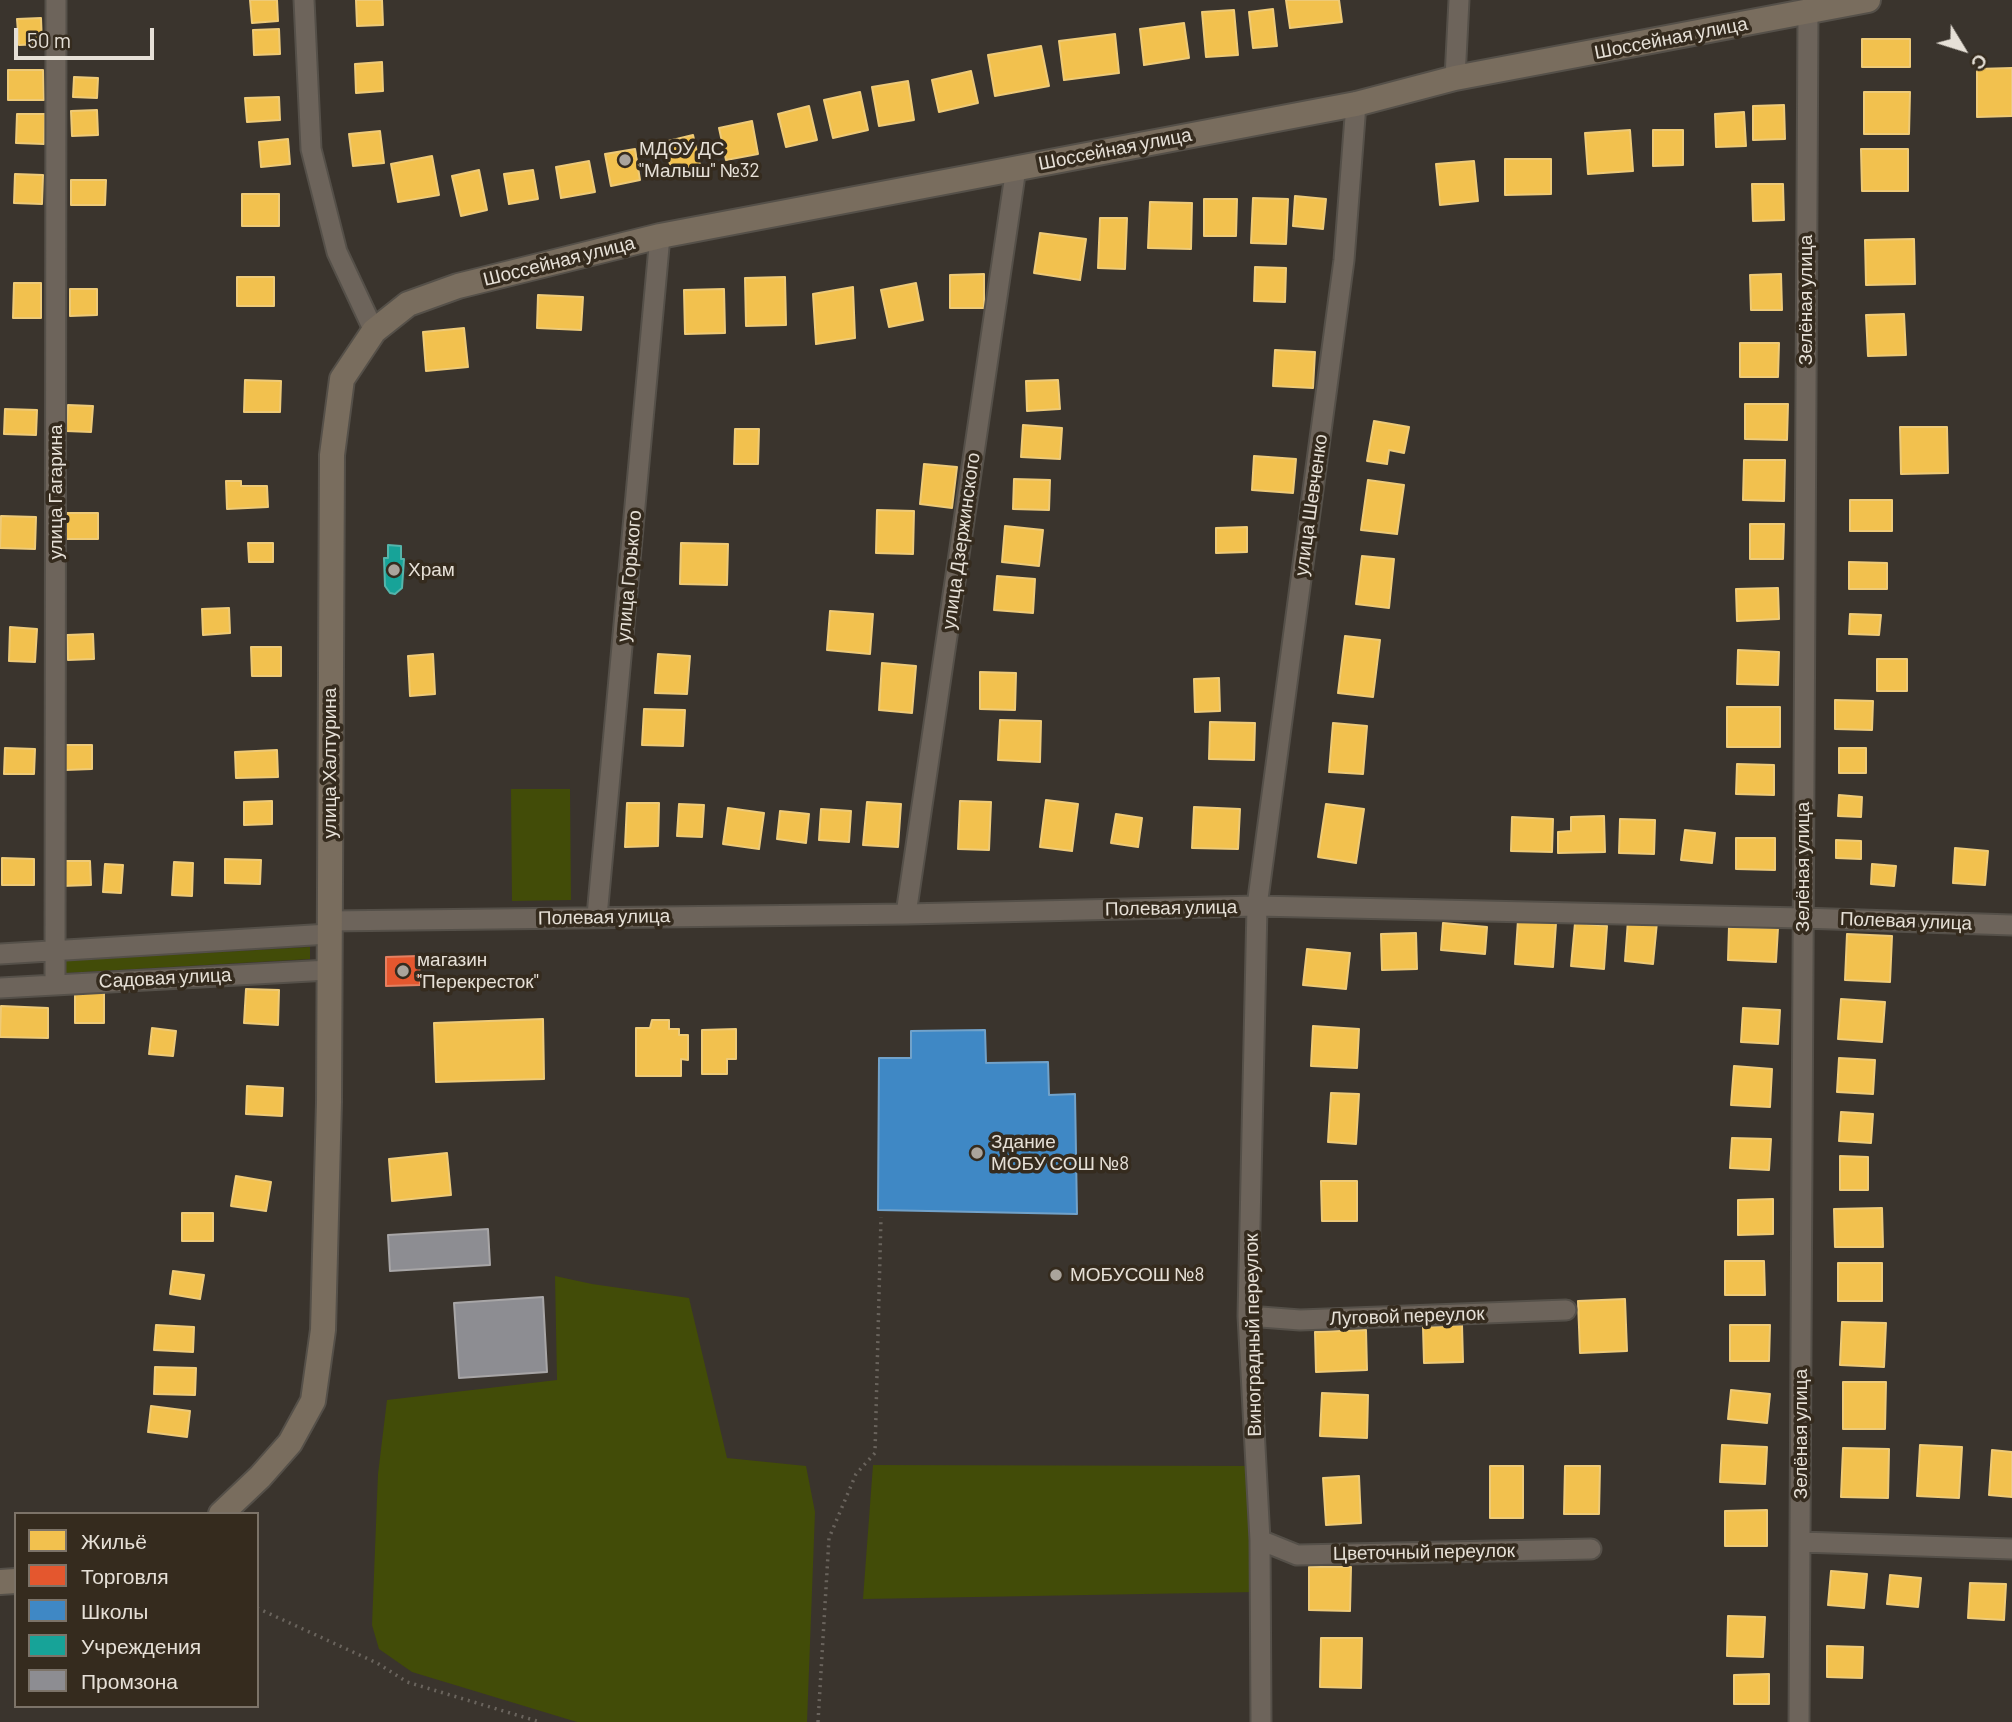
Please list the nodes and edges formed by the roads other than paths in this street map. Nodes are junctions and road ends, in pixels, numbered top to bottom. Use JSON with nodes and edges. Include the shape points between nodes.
{"nodes":[{"id":1,"x":56,"y":0,"type":"edge"},
{"id":2,"x":304,"y":0,"type":"edge"},
{"id":3,"x":1459,"y":0,"type":"edge"},
{"id":4,"x":1868,"y":0,"type":"edge"},
{"id":5,"x":1808,"y":12,"type":"junction"},
{"id":6,"x":1455,"y":78,"type":"junction"},
{"id":7,"x":1356,"y":104,"type":"junction"},
{"id":8,"x":1016,"y":168,"type":"junction"},
{"id":9,"x":660,"y":236,"type":"junction"},
{"id":10,"x":374,"y":331,"type":"junction"},
{"id":11,"x":1257,"y":906,"type":"junction"},
{"id":12,"x":906,"y":914,"type":"junction"},
{"id":13,"x":597,"y":916,"type":"junction"},
{"id":14,"x":1802,"y":918,"type":"junction"},
{"id":15,"x":2012,"y":925,"type":"edge"},
{"id":16,"x":329,"y":928,"type":"junction"},
{"id":17,"x":56,"y":950,"type":"junction"},
{"id":18,"x":0,"y":954,"type":"edge"},
{"id":19,"x":329,"y":970,"type":"junction"},
{"id":20,"x":55,"y":984,"type":"junction"},
{"id":21,"x":0,"y":988,"type":"edge"},
{"id":22,"x":1566,"y":1310,"type":"dead end"},
{"id":23,"x":1248,"y":1316,"type":"junction"},
{"id":24,"x":223,"y":1512,"type":"edge"},
{"id":25,"x":1260,"y":1540,"type":"junction"},
{"id":26,"x":1801,"y":1542,"type":"junction"},
{"id":27,"x":1591,"y":1549,"type":"dead end"},
{"id":28,"x":2012,"y":1549,"type":"edge"},
{"id":29,"x":1261,"y":1722,"type":"edge"},
{"id":30,"x":1799,"y":1722,"type":"edge"}],
"edges":[{"from":1,"to":17,"type":"street","name":"улица Гагарина"},
{"from":2,"to":10,"type":"street","via":[[311,149],[337,252]]},
{"from":3,"to":6,"type":"street"},
{"from":4,"to":5,"type":"main road","name":"Шоссейная улица"},
{"from":5,"to":6,"type":"main road","name":"Шоссейная улица"},
{"from":5,"to":14,"type":"street","name":"Зелёная улица"},
{"from":6,"to":7,"type":"main road","name":"Шоссейная улица"},
{"from":7,"to":8,"type":"main road","name":"Шоссейная улица"},
{"from":7,"to":11,"type":"street","name":"улица Шевченко","via":[[1344,260]]},
{"from":8,"to":9,"type":"main road","name":"Шоссейная улица"},
{"from":8,"to":12,"type":"street","name":"улица Дзержинского"},
{"from":9,"to":10,"type":"main road","name":"Шоссейная улица","via":[[458,286],[408,303]]},
{"from":9,"to":13,"type":"street","name":"улица Горького"},
{"from":10,"to":16,"type":"main road","name":"улица Халтурина","via":[[342,379],[332,455]]},
{"from":11,"to":12,"type":"street","name":"Полевая улица"},
{"from":11,"to":14,"type":"street","name":"Полевая улица"},
{"from":11,"to":23,"type":"street","name":"Виноградный переулок"},
{"from":12,"to":13,"type":"street","name":"Полевая улица"},
{"from":13,"to":16,"type":"street","name":"Полевая улица"},
{"from":14,"to":15,"type":"street","name":"Полевая улица"},
{"from":14,"to":26,"type":"street","name":"Зелёная улица"},
{"from":16,"to":17,"type":"street","name":"Полевая улица"},
{"from":16,"to":19,"type":"main road","name":"улица Халтурина"},
{"from":17,"to":18,"type":"street","name":"Полевая улица"},
{"from":17,"to":20,"type":"street","name":"улица Гагарина"},
{"from":19,"to":20,"type":"street","name":"Садовая улица"},
{"from":19,"to":24,"type":"main road","name":"улица Халтурина","via":[[323,1330],[313,1401],[290,1443]]},
{"from":20,"to":21,"type":"street","name":"Садовая улица"},
{"from":22,"to":23,"type":"street","name":"Луговой переулок","via":[[1300,1320]]},
{"from":23,"to":25,"type":"street","name":"Виноградный переулок"},
{"from":25,"to":27,"type":"street","name":"Цветочный переулок","via":[[1297,1555]]},
{"from":25,"to":29,"type":"street","name":"Виноградный переулок"},
{"from":26,"to":28,"type":"street"},
{"from":26,"to":30,"type":"street","name":"Зелёная улица"}]}
